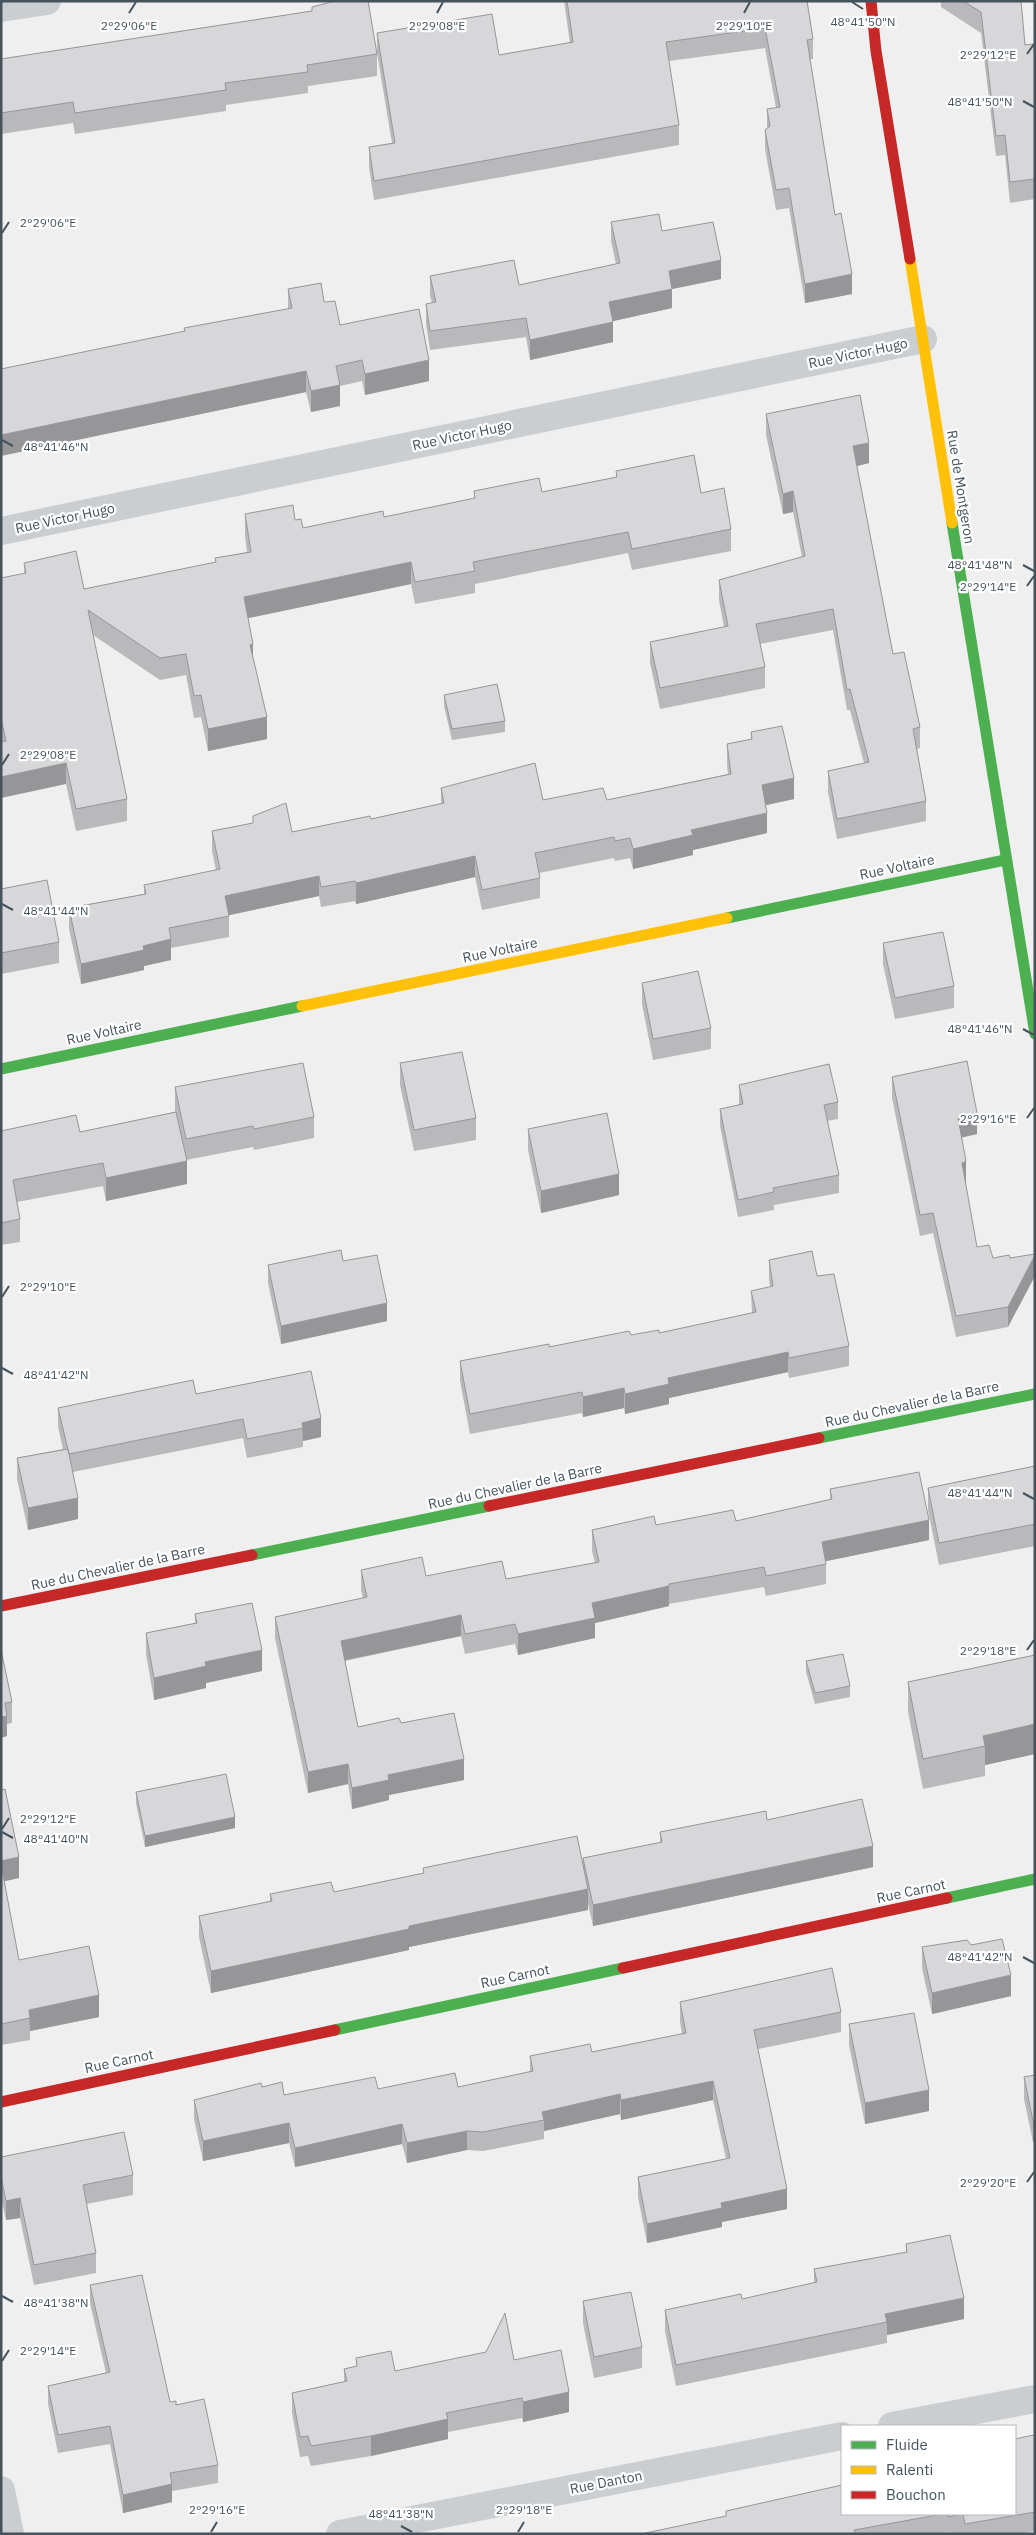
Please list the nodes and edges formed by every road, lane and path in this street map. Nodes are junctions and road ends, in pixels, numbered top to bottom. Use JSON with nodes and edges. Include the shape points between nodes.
{"nodes":[{"id":1,"x":48,"y":1,"type":"edge"},
{"id":2,"x":872,"y":2,"type":"edge"},
{"id":3,"x":1,"y":8,"type":"edge"},
{"id":4,"x":923,"y":339,"type":"junction"},
{"id":5,"x":1,"y":531,"type":"edge"},
{"id":6,"x":1005,"y":860,"type":"junction"},
{"id":7,"x":1035,"y":1034,"type":"edge"},
{"id":8,"x":1,"y":1069,"type":"edge"},
{"id":9,"x":1035,"y":1394,"type":"edge"},
{"id":10,"x":1,"y":1606,"type":"edge"},
{"id":11,"x":1035,"y":1879,"type":"edge"},
{"id":12,"x":1,"y":2102,"type":"edge"},
{"id":13,"x":1035,"y":2398,"type":"edge"},
{"id":14,"x":897,"y":2425,"type":"edge"},
{"id":15,"x":841,"y":2436,"type":"edge"},
{"id":16,"x":1,"y":2490,"type":"edge"},
{"id":17,"x":10,"y":2534,"type":"edge"},
{"id":18,"x":340,"y":2534,"type":"edge"}],
"edges":[{"from":1,"to":3,"type":"street"},
{"from":2,"to":4,"type":"street","name":"Rue de Montgeron","via":[[876,51]]},
{"from":4,"to":5,"type":"street","name":"Rue Victor Hugo"},
{"from":4,"to":6,"type":"street","name":"Rue de Montgeron"},
{"from":6,"to":7,"type":"street","name":"Rue de Montgeron"},
{"from":6,"to":8,"type":"street","name":"Rue Voltaire"},
{"from":9,"to":10,"type":"street","name":"Rue du Chevalier de la Barre"},
{"from":11,"to":12,"type":"street","name":"Rue Carnot"},
{"from":13,"to":14,"type":"street"},
{"from":15,"to":18,"type":"street","name":"Rue Danton"},
{"from":16,"to":17,"type":"street"}]}
